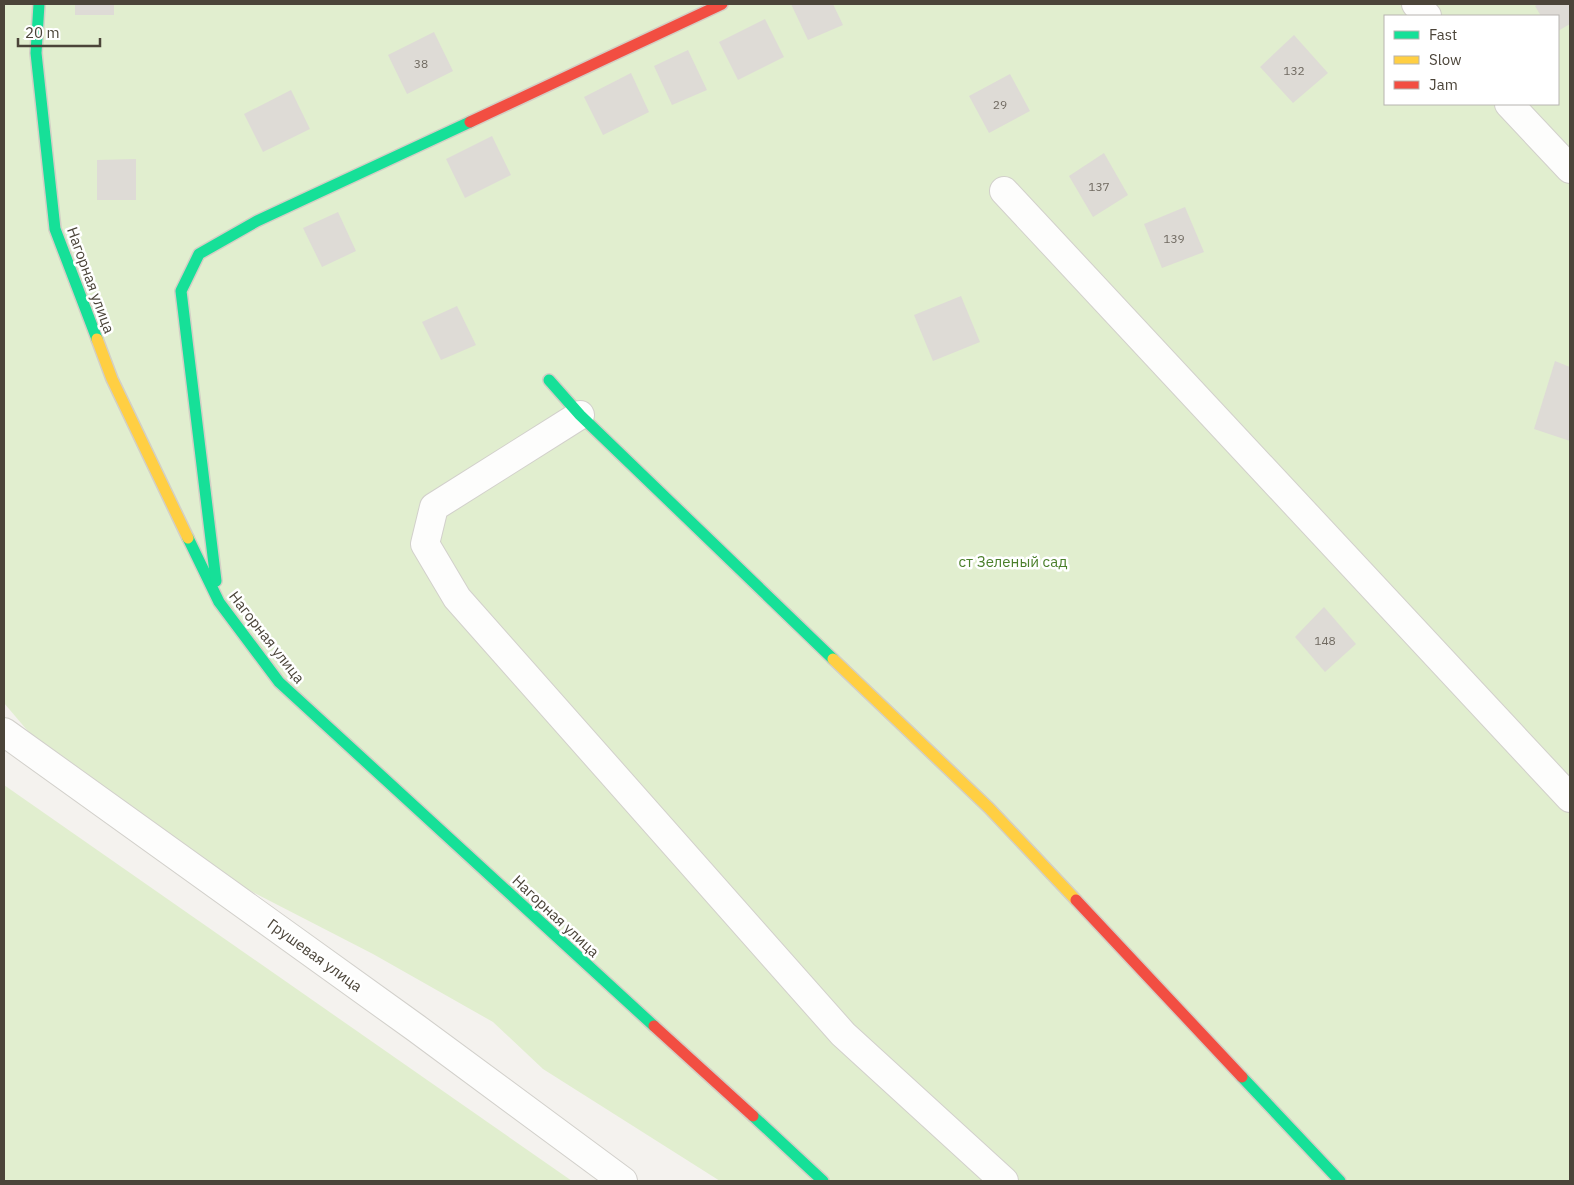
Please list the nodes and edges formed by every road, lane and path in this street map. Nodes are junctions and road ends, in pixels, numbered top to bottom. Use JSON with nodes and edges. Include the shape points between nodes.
{"nodes":[{"id":1,"x":39,"y":4,"type":"edge"},
{"id":2,"x":722,"y":4,"type":"edge"},
{"id":3,"x":1416,"y":4,"type":"edge"},
{"id":4,"x":1426,"y":15,"type":"edge"},
{"id":5,"x":1510,"y":105,"type":"edge"},
{"id":6,"x":1570,"y":169,"type":"edge"},
{"id":7,"x":1004,"y":191,"type":"dead end"},
{"id":8,"x":548,"y":380,"type":"dead end"},
{"id":9,"x":580,"y":415,"type":"junction"},
{"id":10,"x":219,"y":602,"type":"junction"},
{"id":11,"x":4,"y":732,"type":"edge"},
{"id":12,"x":1570,"y":798,"type":"edge"},
{"id":13,"x":623,"y":1181,"type":"edge"},
{"id":14,"x":823,"y":1181,"type":"edge"},
{"id":15,"x":1004,"y":1181,"type":"edge"},
{"id":16,"x":1340,"y":1181,"type":"edge"}],
"edges":[{"from":1,"to":10,"type":"street","name":"Нагорная улица","via":[[36,53],[55,229],[112,379]]},
{"from":2,"to":10,"type":"street","via":[[258,221],[199,254],[181,291]]},
{"from":3,"to":4,"type":"street"},
{"from":5,"to":6,"type":"street"},
{"from":7,"to":12,"type":"street"},
{"from":8,"to":9,"type":"street"},
{"from":9,"to":15,"type":"street","via":[[434,507],[425,544],[457,598],[843,1034]]},
{"from":9,"to":16,"type":"street","via":[[989,808]]},
{"from":10,"to":14,"type":"street","name":"Нагорная улица","via":[[279,682]]},
{"from":11,"to":13,"type":"street","name":"Грушевая улица"}]}
